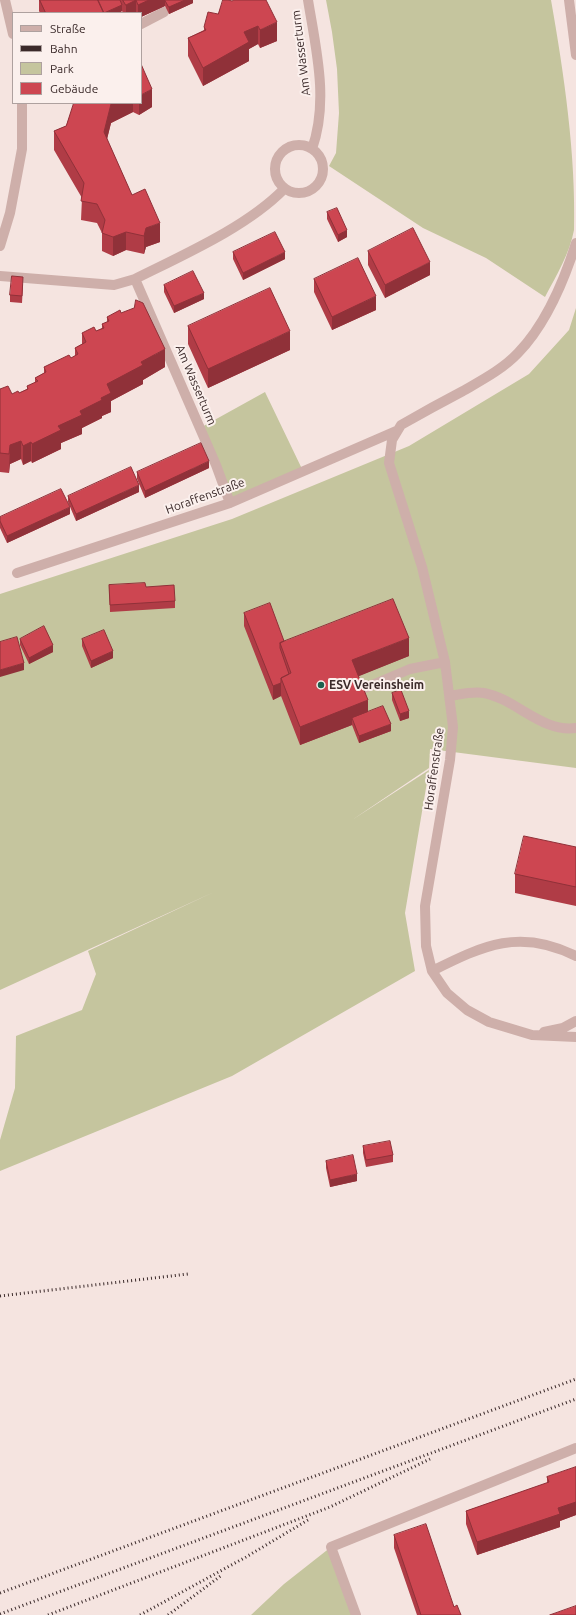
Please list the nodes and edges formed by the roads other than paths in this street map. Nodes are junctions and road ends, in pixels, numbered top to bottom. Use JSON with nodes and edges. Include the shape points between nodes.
{"nodes":[{"id":1,"x":5,"y":0,"type":"edge"},
{"id":2,"x":308,"y":0,"type":"edge"},
{"id":3,"x":569,"y":0,"type":"edge"},
{"id":4,"x":164,"y":12,"type":"dead end"},
{"id":5,"x":142,"y":23,"type":"edge"},
{"id":6,"x":12,"y":30,"type":"edge"},
{"id":7,"x":576,"y":55,"type":"edge"},
{"id":8,"x":22,"y":104,"type":"edge"},
{"id":9,"x":312,"y":149,"type":"junction"},
{"id":10,"x":284,"y":189,"type":"junction"},
{"id":11,"x":576,"y":243,"type":"edge"},
{"id":12,"x":0,"y":246,"type":"edge"},
{"id":13,"x":0,"y":276,"type":"edge"},
{"id":14,"x":135,"y":279,"type":"junction"},
{"id":15,"x":396,"y":431,"type":"junction"},
{"id":16,"x":230,"y":503,"type":"junction"},
{"id":17,"x":17,"y":573,"type":"dead end"},
{"id":18,"x":445,"y":662,"type":"junction"},
{"id":19,"x":365,"y":688,"type":"edge"},
{"id":20,"x":450,"y":696,"type":"junction"},
{"id":21,"x":576,"y":728,"type":"edge"},
{"id":22,"x":576,"y":956,"type":"edge"},
{"id":23,"x":432,"y":971,"type":"junction"},
{"id":24,"x":576,"y":1021,"type":"edge"},
{"id":25,"x":532,"y":1035,"type":"junction"},
{"id":26,"x":576,"y":1037,"type":"edge"},
{"id":27,"x":576,"y":1448,"type":"edge"},
{"id":28,"x":356,"y":1615,"type":"edge"}],
"edges":[{"from":1,"to":6,"type":"street"},
{"from":2,"to":9,"type":"street","name":"Am Wasserturm","via":[[318,64],[321,116]]},
{"from":3,"to":7,"type":"street"},
{"from":4,"to":5,"type":"street"},
{"from":8,"to":12,"type":"street","via":[[22,149],[10,213]]},
{"from":9,"to":10,"type":"street","via":[[292,146],[280,154],[275,166],[277,179]]},
{"from":9,"to":10,"type":"street","via":[[320,158],[323,169],[317,185],[306,192],[294,193]]},
{"from":10,"to":14,"type":"street","via":[[273,201],[214,239]]},
{"from":11,"to":15,"type":"street","name":"Horaffenstraße","via":[[569,267],[550,306],[536,332],[518,354],[498,370],[401,425]]},
{"from":13,"to":14,"type":"street","via":[[114,285]]},
{"from":14,"to":16,"type":"street","name":"Am Wasserturm"},
{"from":15,"to":16,"type":"street","name":"Horaffenstraße"},
{"from":15,"to":18,"type":"street","name":"Horaffenstraße","via":[[390,451],[392,476],[422,567]]},
{"from":16,"to":17,"type":"street","name":"Horaffenstraße"},
{"from":18,"to":19,"type":"street","via":[[410,668]]},
{"from":18,"to":20,"type":"street","name":"Horaffenstraße"},
{"from":20,"to":21,"type":"street","via":[[469,692],[485,693],[556,728]]},
{"from":20,"to":23,"type":"street","name":"Horaffenstraße","via":[[453,728],[450,760],[425,906],[426,946]]},
{"from":22,"to":23,"type":"street","via":[[558,947],[532,941],[497,944]]},
{"from":23,"to":25,"type":"street","name":"Horaffenstraße","via":[[447,993],[467,1010],[490,1022]]},
{"from":24,"to":25,"type":"street","via":[[562,1028]]},
{"from":25,"to":26,"type":"street","name":"Horaffenstraße"},
{"from":27,"to":28,"type":"street","via":[[331,1546]]}]}
